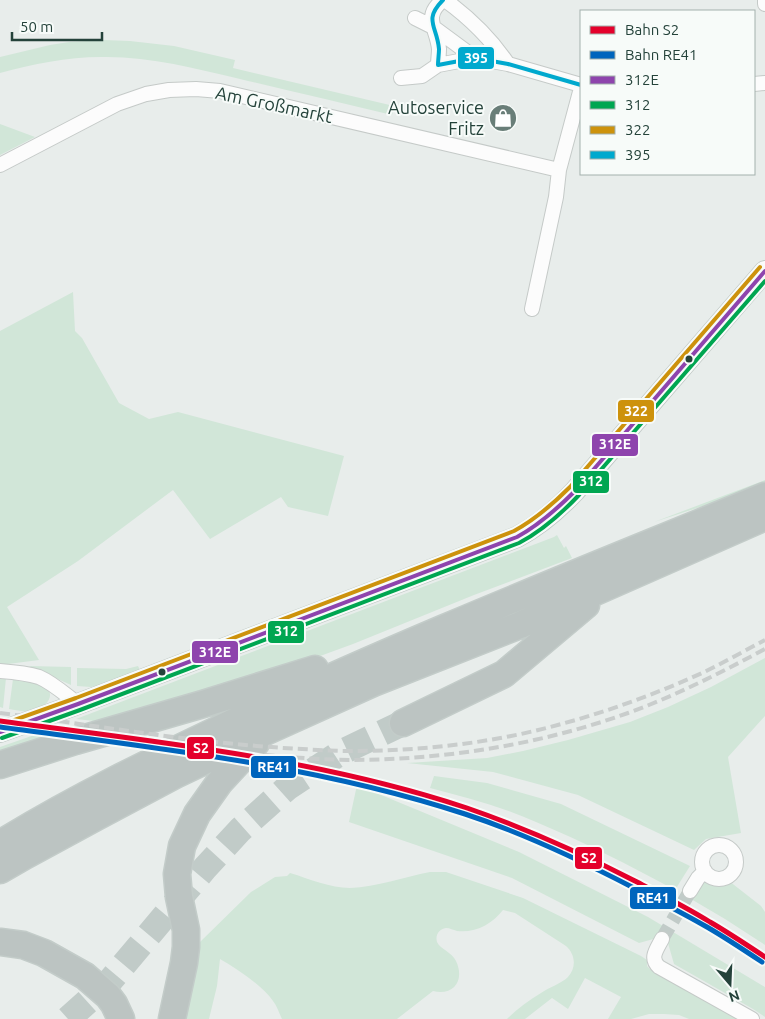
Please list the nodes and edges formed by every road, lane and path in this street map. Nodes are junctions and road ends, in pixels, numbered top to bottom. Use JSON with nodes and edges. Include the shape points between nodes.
{"nodes":[{"id":1,"x":444,"y":0,"type":"edge"},
{"id":2,"x":764,"y":0,"type":"edge"},
{"id":3,"x":765,"y":4,"type":"edge"},
{"id":4,"x":415,"y":18,"type":"dead end"},
{"id":5,"x":433,"y":27,"type":"junction"},
{"id":6,"x":475,"y":58,"type":"junction"},
{"id":7,"x":508,"y":64,"type":"junction"},
{"id":8,"x":438,"y":65,"type":"junction"},
{"id":9,"x":401,"y":78,"type":"dead end"},
{"id":10,"x":580,"y":86,"type":"edge"},
{"id":11,"x":580,"y":90,"type":"edge"},
{"id":12,"x":0,"y":165,"type":"edge"},
{"id":13,"x":559,"y":170,"type":"junction"},
{"id":14,"x":765,"y":271,"type":"edge"},
{"id":15,"x":532,"y":309,"type":"dead end"},
{"id":16,"x":765,"y":496,"type":"edge"},
{"id":17,"x":765,"y":516,"type":"edge"},
{"id":18,"x":608,"y":586,"type":"junction"},
{"id":19,"x":428,"y":635,"type":"junction"},
{"id":20,"x":0,"y":671,"type":"edge"},
{"id":21,"x":78,"y":704,"type":"junction"},
{"id":22,"x":404,"y":723,"type":"tunnel mouth"},
{"id":23,"x":267,"y":731,"type":"junction"},
{"id":24,"x":0,"y":732,"type":"edge"},
{"id":25,"x":0,"y":765,"type":"edge"},
{"id":26,"x":0,"y":844,"type":"edge"},
{"id":27,"x":0,"y":870,"type":"edge"},
{"id":28,"x":705,"y":871,"type":"dead end"},
{"id":29,"x":690,"y":891,"type":"tunnel mouth"},
{"id":30,"x":662,"y":939,"type":"tunnel mouth"},
{"id":31,"x":0,"y":942,"type":"edge"},
{"id":32,"x":121,"y":1019,"type":"edge"},
{"id":33,"x":172,"y":1019,"type":"edge"},
{"id":34,"x":752,"y":1019,"type":"edge"}],
"edges":[{"from":1,"to":5,"type":"street","via":[[431,14]]},
{"from":1,"to":7,"type":"street","via":[[480,29]]},
{"from":2,"to":3,"type":"street"},
{"from":4,"to":5,"type":"street"},
{"from":5,"to":6,"type":"street"},
{"from":5,"to":8,"type":"street","via":[[439,48]]},
{"from":6,"to":7,"type":"street"},
{"from":6,"to":8,"type":"street"},
{"from":7,"to":10,"type":"street"},
{"from":8,"to":9,"type":"street","via":[[422,76]]},
{"from":11,"to":13,"type":"street"},
{"from":12,"to":13,"type":"street","name":"Am Großmarkt","via":[[117,104],[146,94],[196,89],[220,91]]},
{"from":13,"to":15,"type":"street"},
{"from":14,"to":21,"type":"street","via":[[575,491],[538,524],[516,537]]},
{"from":16,"to":19,"type":"highway"},
{"from":17,"to":18,"type":"highway"},
{"from":18,"to":22,"type":"highway","via":[[504,674]]},
{"from":18,"to":23,"type":"highway","via":[[373,683]]},
{"from":19,"to":25,"type":"highway"},
{"from":19,"to":26,"type":"highway","via":[[165,754]]},
{"from":20,"to":21,"type":"street","via":[[40,678]]},
{"from":21,"to":24,"type":"street"},
{"from":23,"to":27,"type":"highway","via":[[167,780]]},
{"from":23,"to":33,"type":"highway","via":[[196,814],[182,846],[177,874],[186,947]]},
{"from":28,"to":29,"type":"street"},
{"from":30,"to":34,"type":"street","via":[[654,955],[655,964]]},
{"from":31,"to":32,"type":"highway","via":[[23,945],[44,953],[85,976],[108,996]]}]}
